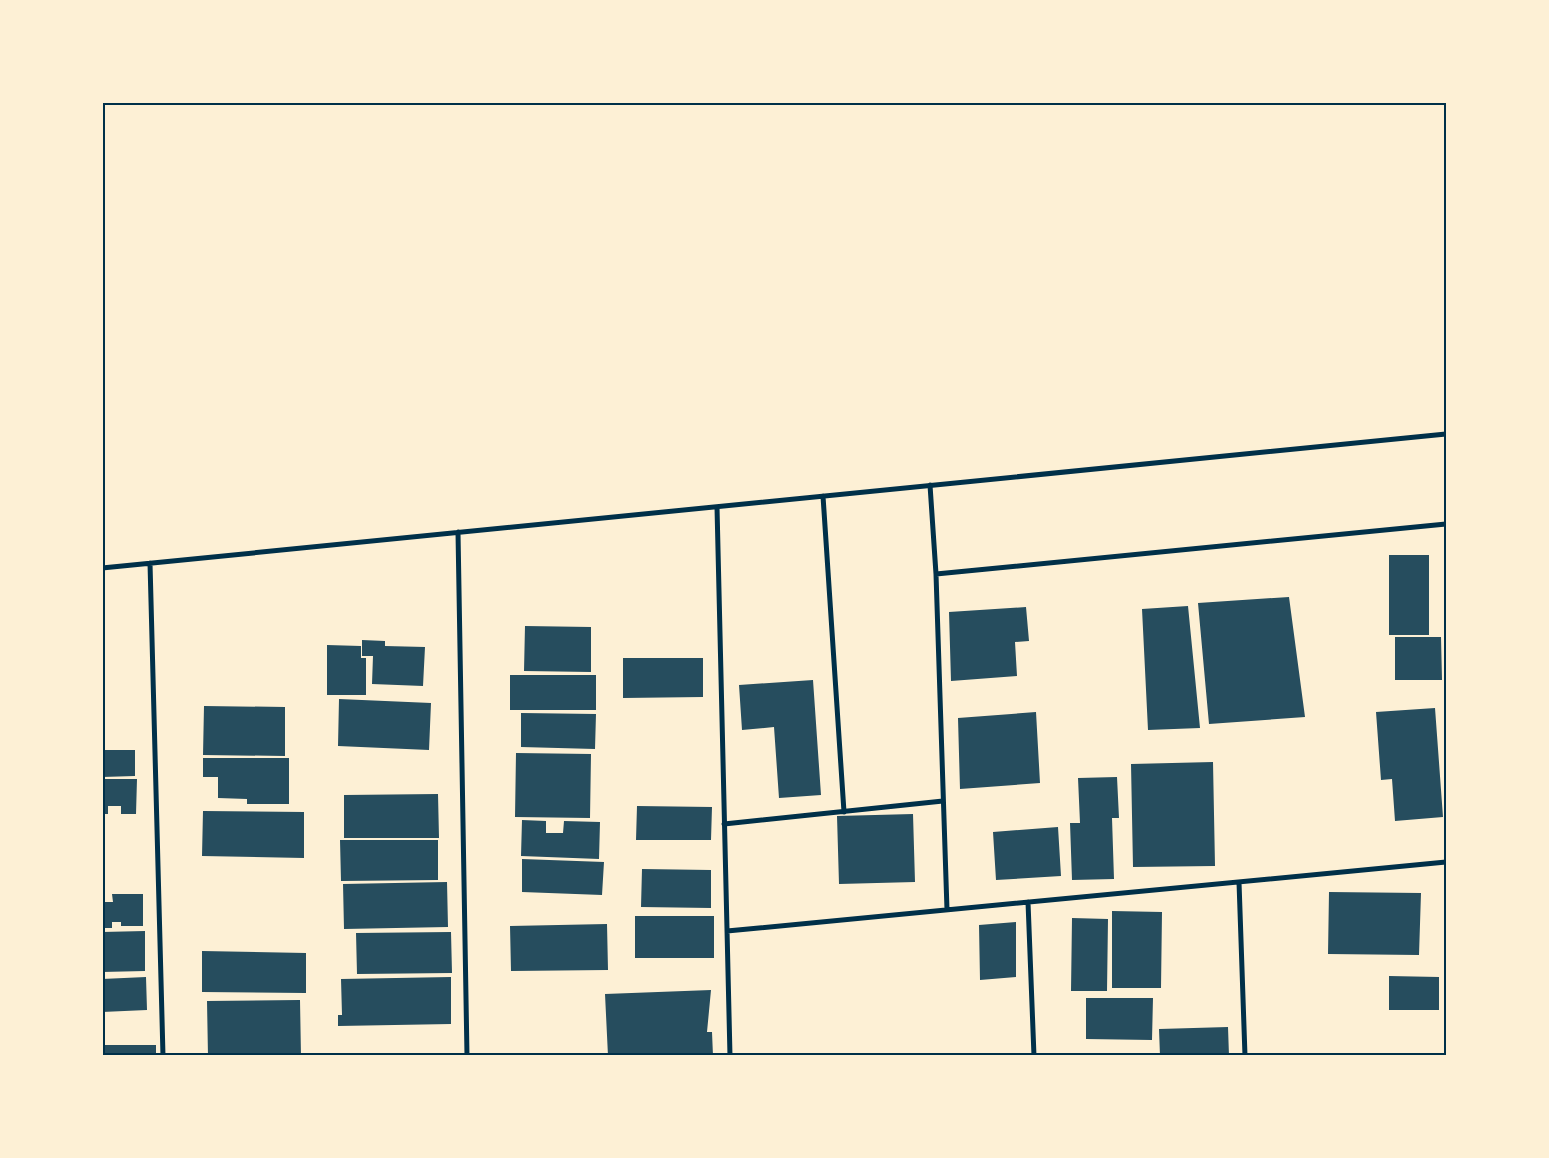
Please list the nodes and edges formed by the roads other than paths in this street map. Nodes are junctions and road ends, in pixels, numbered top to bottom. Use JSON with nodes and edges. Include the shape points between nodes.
{"nodes":[{"id":1,"x":1446,"y":434,"type":"edge"},
{"id":2,"x":930,"y":485,"type":"junction"},
{"id":3,"x":823,"y":496,"type":"junction"},
{"id":4,"x":716,"y":507,"type":"junction"},
{"id":5,"x":1446,"y":524,"type":"edge"},
{"id":6,"x":458,"y":532,"type":"junction"},
{"id":7,"x":150,"y":563,"type":"junction"},
{"id":8,"x":102,"y":568,"type":"edge"},
{"id":9,"x":936,"y":574,"type":"junction"},
{"id":10,"x":943,"y":802,"type":"junction"},
{"id":11,"x":844,"y":812,"type":"junction"},
{"id":12,"x":724,"y":824,"type":"junction"},
{"id":13,"x":1446,"y":862,"type":"edge"},
{"id":14,"x":1239,"y":882,"type":"junction"},
{"id":15,"x":1028,"y":902,"type":"junction"},
{"id":16,"x":947,"y":910,"type":"junction"},
{"id":17,"x":727,"y":932,"type":"junction"},
{"id":18,"x":163,"y":1056,"type":"edge"},
{"id":19,"x":467,"y":1056,"type":"edge"},
{"id":20,"x":730,"y":1056,"type":"edge"},
{"id":21,"x":1034,"y":1056,"type":"edge"},
{"id":22,"x":1245,"y":1056,"type":"edge"}],
"edges":[{"from":1,"to":2,"type":"street"},
{"from":2,"to":3,"type":"street"},
{"from":2,"to":9,"type":"street"},
{"from":3,"to":4,"type":"street"},
{"from":3,"to":11,"type":"street"},
{"from":4,"to":6,"type":"street"},
{"from":4,"to":12,"type":"street"},
{"from":5,"to":9,"type":"street"},
{"from":6,"to":7,"type":"street"},
{"from":6,"to":19,"type":"street"},
{"from":7,"to":8,"type":"street"},
{"from":7,"to":18,"type":"street"},
{"from":9,"to":10,"type":"street"},
{"from":10,"to":11,"type":"street"},
{"from":10,"to":16,"type":"street"},
{"from":11,"to":12,"type":"street"},
{"from":12,"to":17,"type":"street"},
{"from":13,"to":14,"type":"street"},
{"from":14,"to":15,"type":"street"},
{"from":14,"to":22,"type":"street"},
{"from":15,"to":16,"type":"street"},
{"from":15,"to":21,"type":"street"},
{"from":16,"to":17,"type":"street"},
{"from":17,"to":20,"type":"street"}]}
